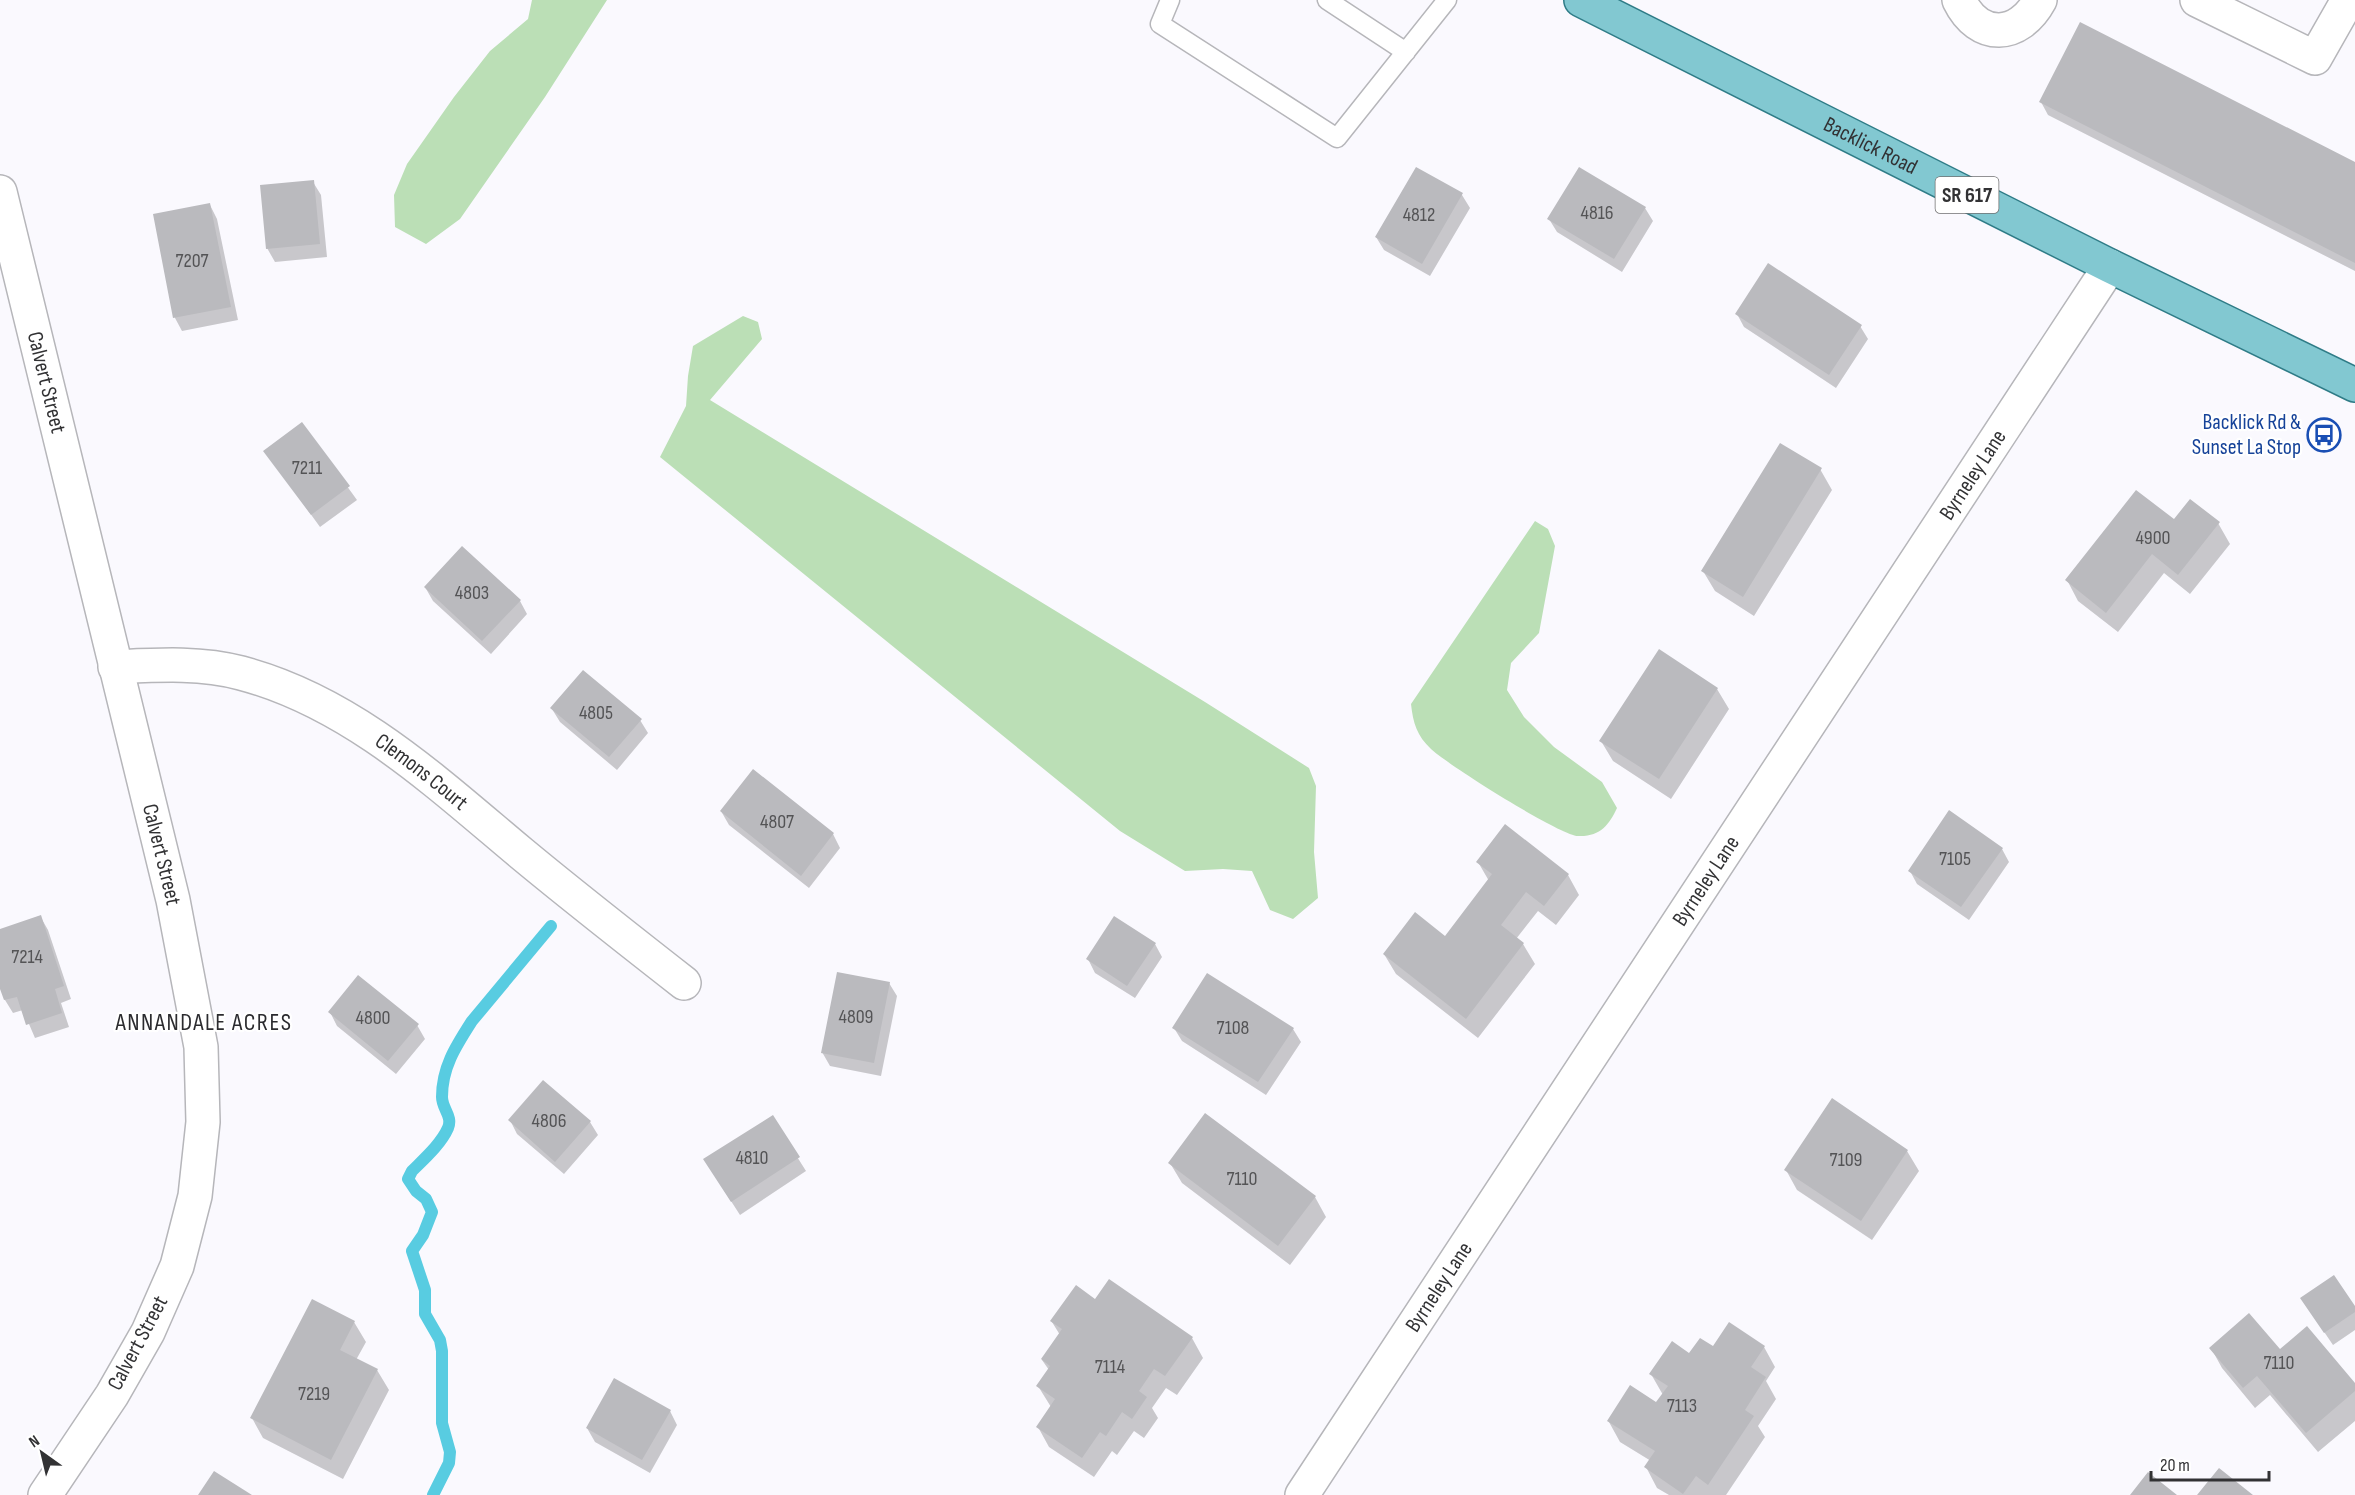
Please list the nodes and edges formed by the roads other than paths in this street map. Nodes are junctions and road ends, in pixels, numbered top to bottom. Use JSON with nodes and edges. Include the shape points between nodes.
{"nodes":[{"id":1,"x":1170,"y":0,"type":"edge"},
{"id":2,"x":1327,"y":0,"type":"edge"},
{"id":3,"x":1447,"y":0,"type":"edge"},
{"id":4,"x":1581,"y":0,"type":"edge"},
{"id":5,"x":1959,"y":0,"type":"edge"},
{"id":6,"x":2040,"y":0,"type":"edge"},
{"id":7,"x":2197,"y":0,"type":"edge"},
{"id":8,"x":2348,"y":0,"type":"edge"},
{"id":9,"x":1406,"y":52,"type":"junction"},
{"id":10,"x":0,"y":192,"type":"edge"},
{"id":11,"x":2110,"y":266,"type":"junction"},
{"id":12,"x":2355,"y":385,"type":"edge"},
{"id":13,"x":115,"y":667,"type":"junction"},
{"id":14,"x":684,"y":983,"type":"dead end"},
{"id":15,"x":45,"y":1495,"type":"edge"},
{"id":16,"x":1302,"y":1495,"type":"edge"}],
"edges":[{"from":1,"to":9,"type":"lane","via":[[1160,24],[1337,138]]},
{"from":2,"to":9,"type":"lane"},
{"from":3,"to":9,"type":"lane"},
{"from":4,"to":11,"type":"main road","name":"Backlick Road","number":"SR 617"},
{"from":5,"to":6,"type":"street","via":[[1966,15],[1985,28],[2007,30],[2027,20]]},
{"from":7,"to":8,"type":"street","via":[[2315,58]]},
{"from":10,"to":13,"type":"street","name":"Calvert Street"},
{"from":11,"to":12,"type":"main road","name":"Backlick Road","number":"SR 617"},
{"from":11,"to":16,"type":"street","name":"Byrneley Lane"},
{"from":13,"to":14,"type":"street","name":"Clemons Court","via":[[180,664],[240,672],[299,692],[355,722],[419,768]]},
{"from":13,"to":15,"type":"street","name":"Calvert Street","via":[[176,912],[201,1047],[203,1122],[195,1196],[177,1266],[148,1332],[112,1395]]}]}
